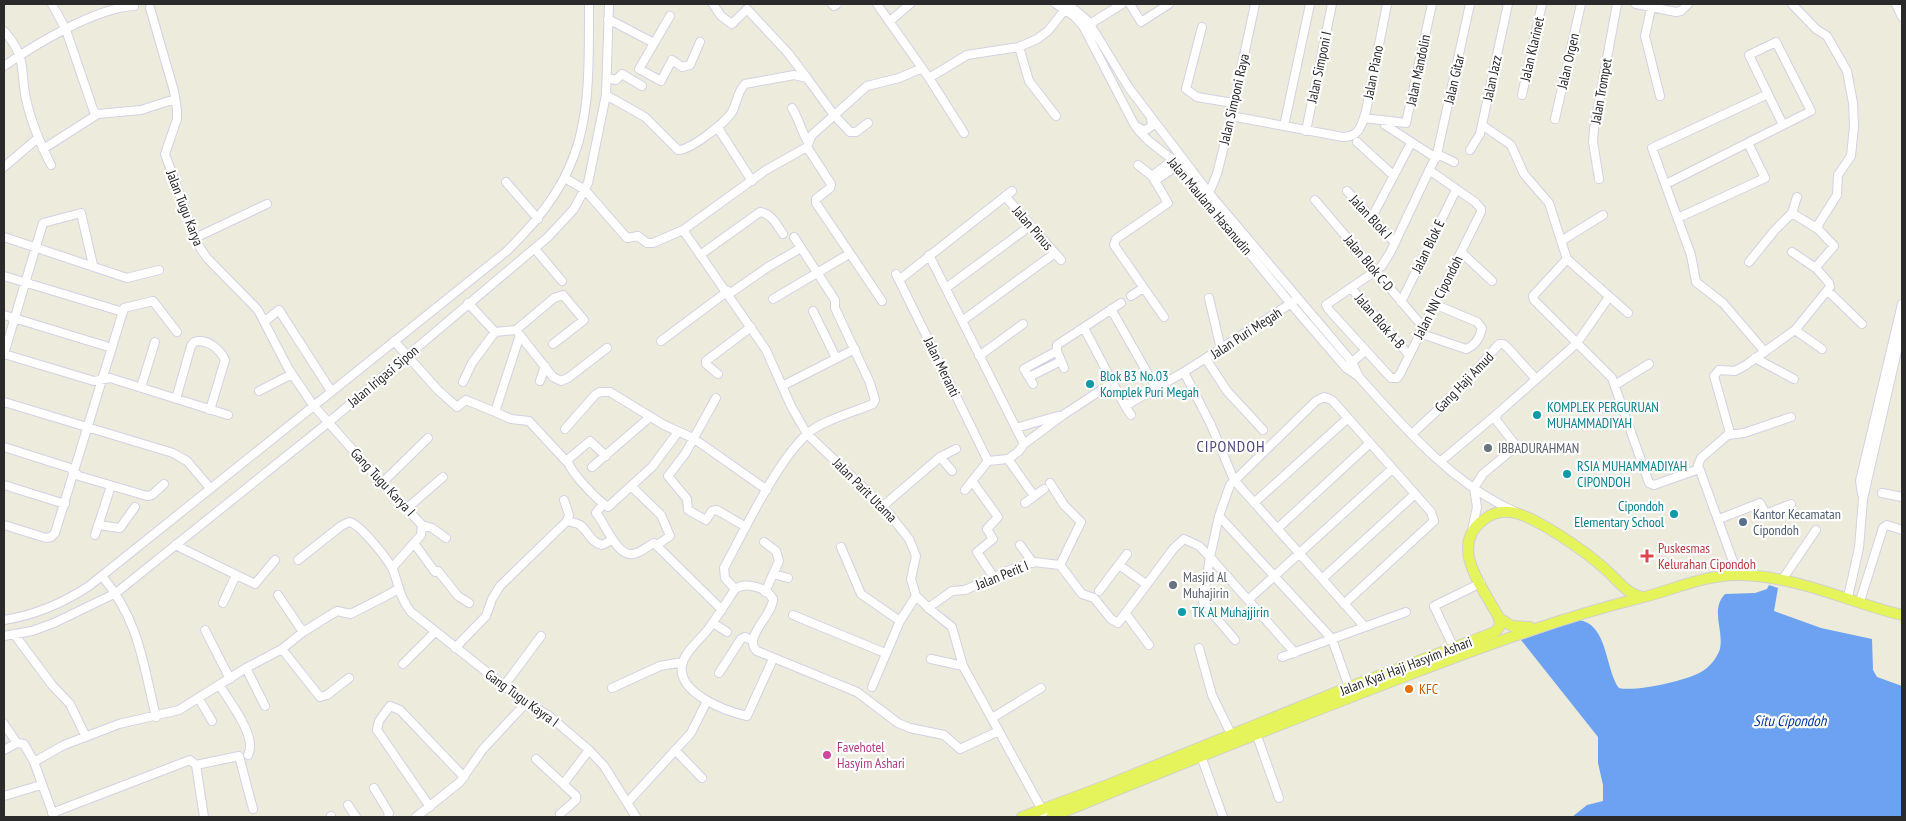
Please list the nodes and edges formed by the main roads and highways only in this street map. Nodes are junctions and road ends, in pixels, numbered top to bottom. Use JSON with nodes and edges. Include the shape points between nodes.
{"nodes":[{"id":1,"x":1625,"y":588,"type":"junction"},
{"id":2,"x":1644,"y":597,"type":"junction"},
{"id":3,"x":1617,"y":603,"type":"junction"},
{"id":4,"x":1902,"y":615,"type":"edge"},
{"id":5,"x":1499,"y":618,"type":"junction"},
{"id":6,"x":1545,"y":624,"type":"junction"},
{"id":7,"x":1351,"y":692,"type":"junction"},
{"id":8,"x":1044,"y":814,"type":"edge"},
{"id":9,"x":1022,"y":817,"type":"edge"},
{"id":10,"x":1051,"y":817,"type":"edge"}],
"edges":[{"from":1,"to":2,"type":"main road"},
{"from":1,"to":3,"type":"main road","via":[[1624,597]]},
{"from":1,"to":5,"type":"main road","via":[[1582,550],[1522,515],[1510,512],[1494,514],[1480,522],[1471,534],[1467,554]]},
{"from":2,"to":3,"type":"main road","name":"Jalan Kyai Haji Hasyim Ashari"},
{"from":2,"to":4,"type":"main road","name":"Jalan Kyai Haji Hasyim Ashari","via":[[1738,575],[1782,580]]},
{"from":3,"to":6,"type":"main road","name":"Jalan Kyai Haji Hasyim Ashari"},
{"from":5,"to":6,"type":"main road","via":[[1512,626]]},
{"from":5,"to":7,"type":"main road","name":"Jalan Kyai Haji Hasyim Ashari","via":[[1500,626],[1495,632]]},
{"from":6,"to":7,"type":"main road","name":"Jalan Kyai Haji Hasyim Ashari"},
{"from":7,"to":8,"type":"main road","name":"Jalan Kyai Haji Hasyim Ashari","via":[[1232,734]]},
{"from":7,"to":10,"type":"main road","name":"Jalan Kyai Haji Hasyim Ashari"},
{"from":8,"to":9,"type":"main road","name":"Jalan Kyai Haji Hasyim Ashari"}]}
